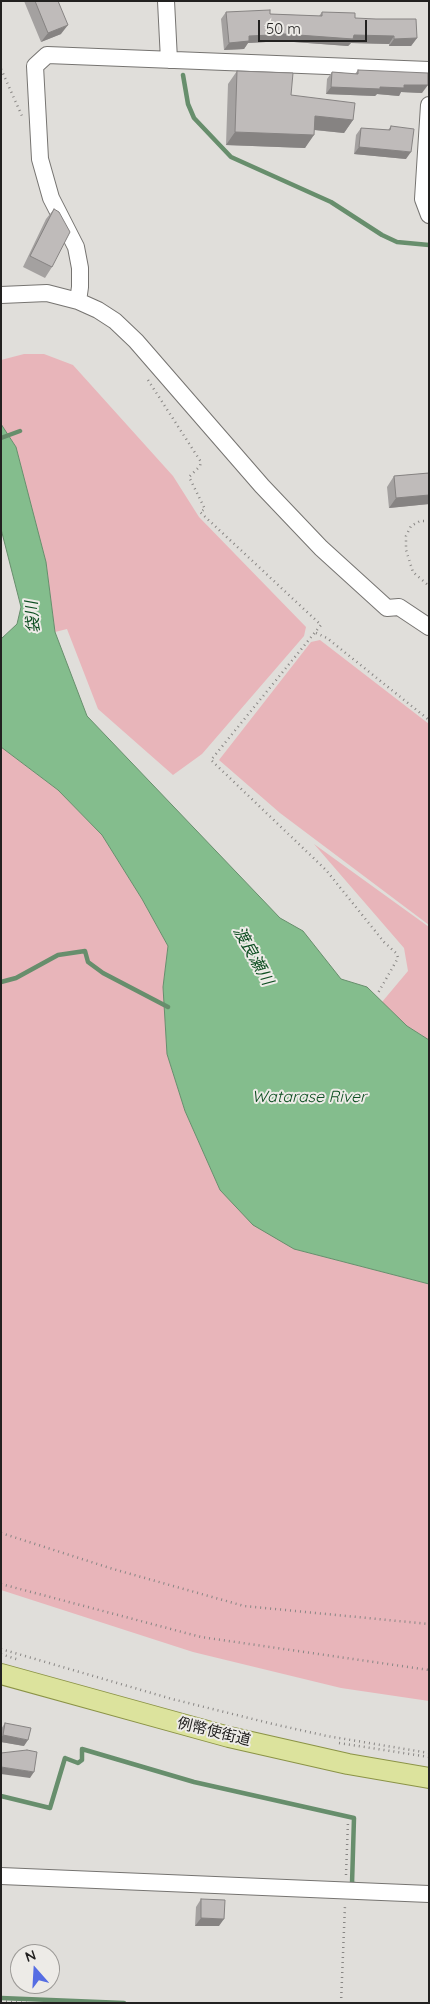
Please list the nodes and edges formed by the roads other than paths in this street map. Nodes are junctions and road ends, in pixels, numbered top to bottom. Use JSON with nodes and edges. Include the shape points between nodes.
{"nodes":[{"id":1,"x":166,"y":1,"type":"edge"},
{"id":2,"x":169,"y":60,"type":"junction"},
{"id":3,"x":429,"y":70,"type":"edge"},
{"id":4,"x":429,"y":105,"type":"edge"},
{"id":5,"x":429,"y":215,"type":"edge"},
{"id":6,"x":1,"y":295,"type":"edge"},
{"id":7,"x":78,"y":301,"type":"junction"},
{"id":8,"x":429,"y":627,"type":"edge"},
{"id":9,"x":1,"y":1674,"type":"edge"},
{"id":10,"x":429,"y":1778,"type":"edge"},
{"id":11,"x":1,"y":1876,"type":"edge"},
{"id":12,"x":429,"y":1894,"type":"edge"}],
"edges":[{"from":1,"to":2,"type":"street"},
{"from":2,"to":3,"type":"street"},
{"from":2,"to":7,"type":"street","via":[[47,55],[35,66],[40,160],[51,198],[76,247],[80,268]]},
{"from":4,"to":5,"type":"street","via":[[423,199]]},
{"from":6,"to":7,"type":"street","via":[[46,293]]},
{"from":7,"to":8,"type":"street","via":[[115,321],[136,341],[320,548],[386,608],[399,608]]},
{"from":9,"to":10,"type":"main road","name":"例幣使街道","via":[[229,1737],[348,1764]]},
{"from":11,"to":12,"type":"street"}]}
